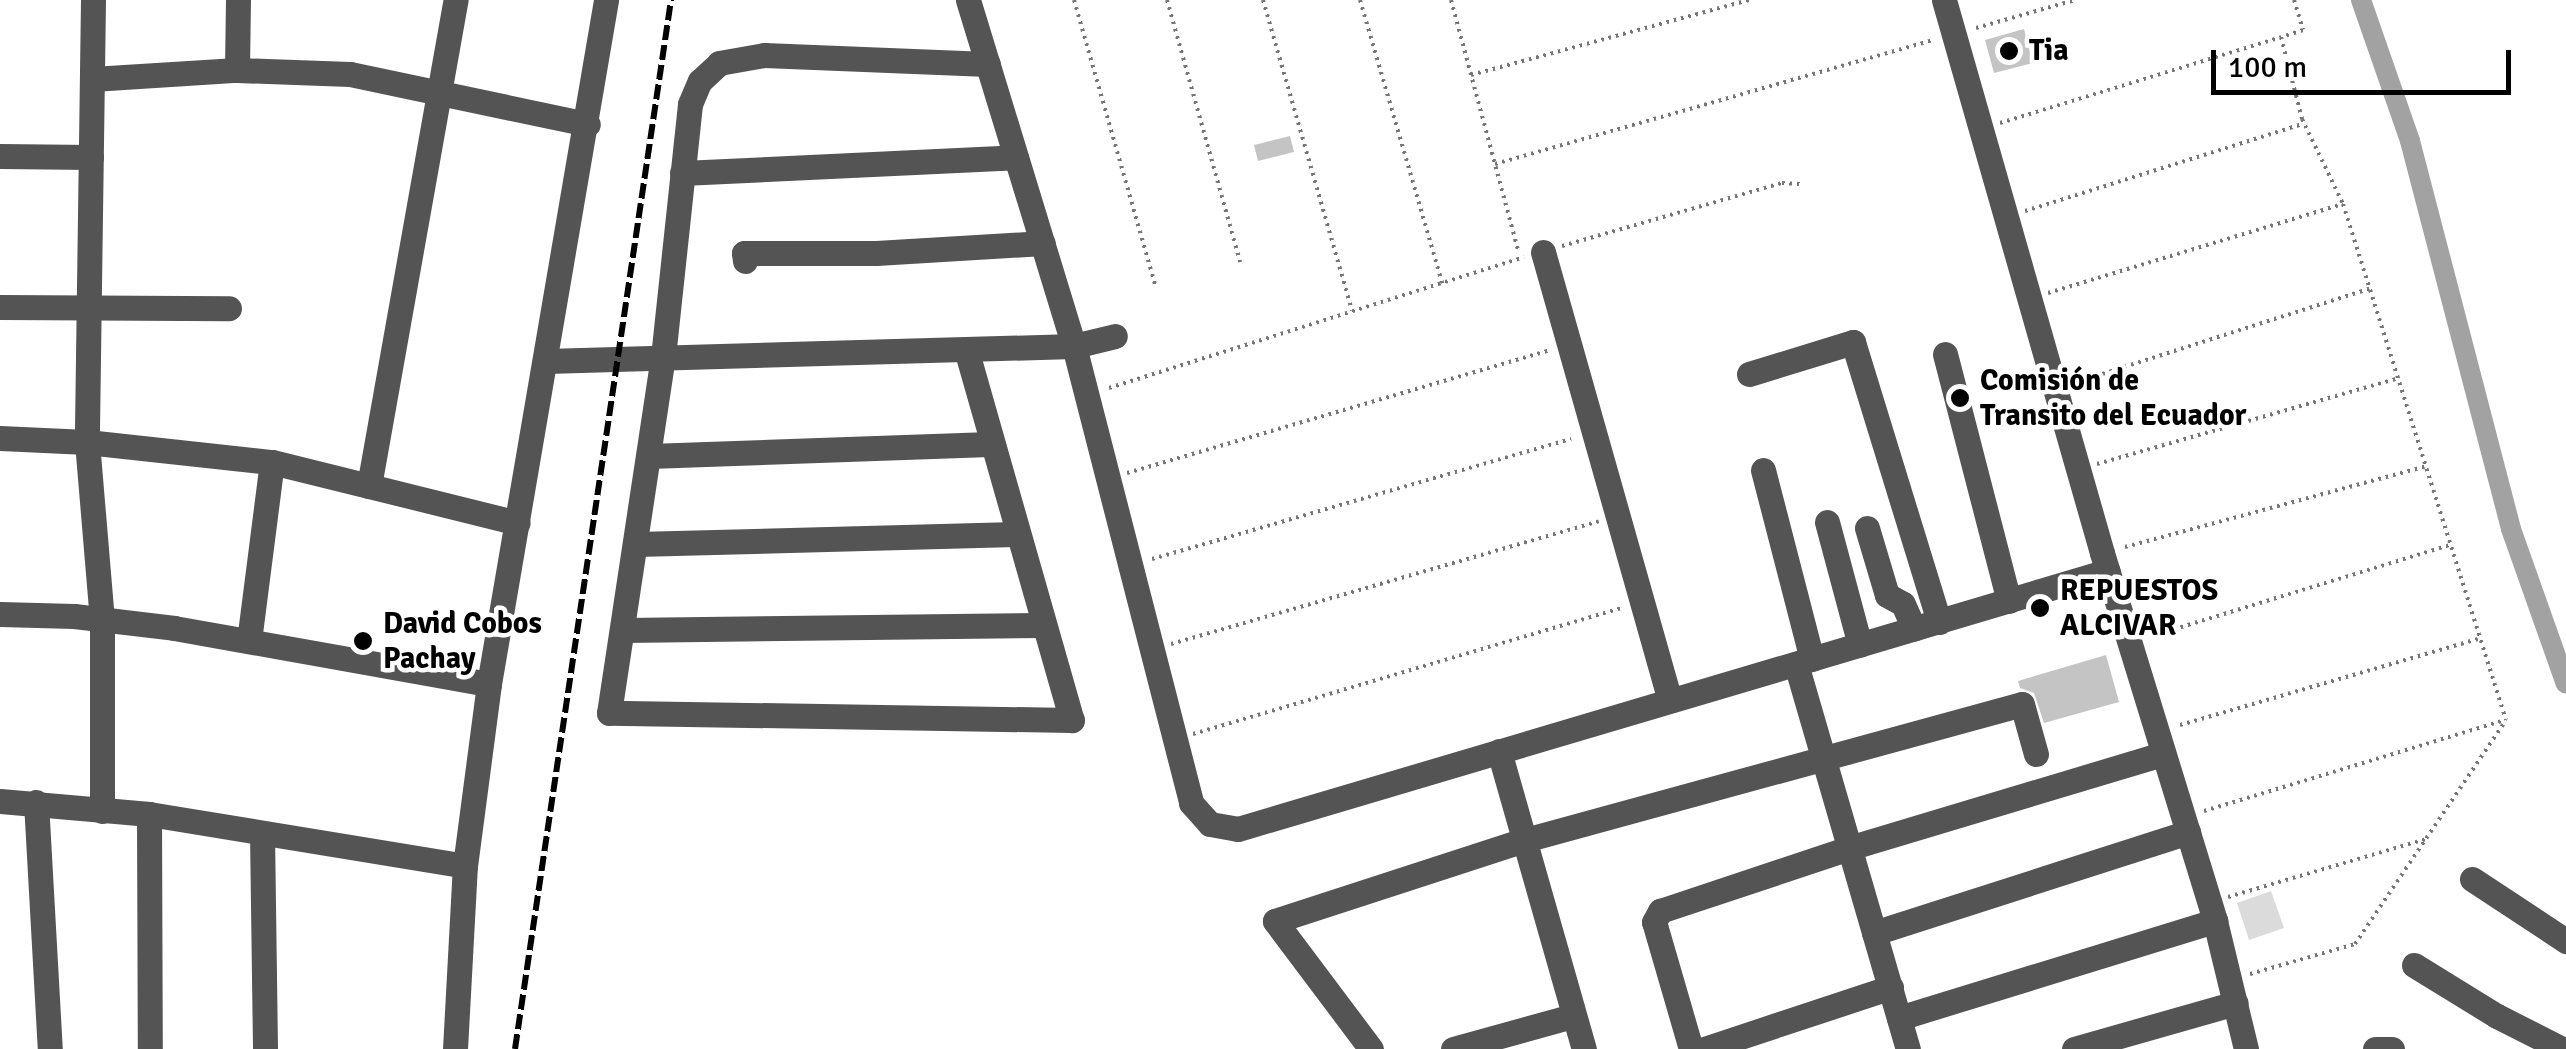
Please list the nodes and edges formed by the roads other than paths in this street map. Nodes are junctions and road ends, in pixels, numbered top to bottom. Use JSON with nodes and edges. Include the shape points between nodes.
{"nodes":[{"id":1,"x":93,"y":0,"type":"edge"},
{"id":2,"x":238,"y":0,"type":"edge"},
{"id":3,"x":456,"y":0,"type":"edge"},
{"id":4,"x":606,"y":0,"type":"edge"},
{"id":5,"x":968,"y":0,"type":"edge"},
{"id":6,"x":1944,"y":0,"type":"edge"},
{"id":7,"x":988,"y":64,"type":"junction"},
{"id":8,"x":237,"y":70,"type":"junction"},
{"id":9,"x":92,"y":79,"type":"junction"},
{"id":10,"x":442,"y":93,"type":"junction"},
{"id":11,"x":588,"y":124,"type":"junction"},
{"id":12,"x":0,"y":156,"type":"edge"},
{"id":13,"x":91,"y":156,"type":"junction"},
{"id":14,"x":1016,"y":157,"type":"junction"},
{"id":15,"x":682,"y":173,"type":"junction"},
{"id":16,"x":1042,"y":243,"type":"junction"},
{"id":17,"x":1532,"y":255,"type":"road end"},
{"id":18,"x":745,"y":261,"type":"dead end"},
{"id":19,"x":0,"y":307,"type":"edge"},
{"id":20,"x":89,"y":307,"type":"junction"},
{"id":21,"x":229,"y":308,"type":"dead end"},
{"id":22,"x":1115,"y":336,"type":"dead end"},
{"id":23,"x":1074,"y":346,"type":"junction"},
{"id":24,"x":966,"y":349,"type":"junction"},
{"id":25,"x":1945,"y":354,"type":"dead end"},
{"id":26,"x":663,"y":357,"type":"junction"},
{"id":27,"x":546,"y":361,"type":"junction"},
{"id":28,"x":1750,"y":374,"type":"dead end"},
{"id":29,"x":0,"y":438,"type":"edge"},
{"id":30,"x":88,"y":442,"type":"junction"},
{"id":31,"x":990,"y":444,"type":"junction"},
{"id":32,"x":649,"y":456,"type":"junction"},
{"id":33,"x":272,"y":462,"type":"junction"},
{"id":34,"x":1764,"y":470,"type":"dead end"},
{"id":35,"x":369,"y":486,"type":"junction"},
{"id":36,"x":1826,"y":522,"type":"dead end"},
{"id":37,"x":518,"y":523,"type":"junction"},
{"id":38,"x":1867,"y":528,"type":"dead end"},
{"id":39,"x":1016,"y":534,"type":"junction"},
{"id":40,"x":636,"y":544,"type":"junction"},
{"id":41,"x":2105,"y":562,"type":"junction"},
{"id":42,"x":2009,"y":600,"type":"junction"},
{"id":43,"x":0,"y":614,"type":"edge"},
{"id":44,"x":102,"y":620,"type":"junction"},
{"id":45,"x":1042,"y":625,"type":"junction"},
{"id":46,"x":1926,"y":625,"type":"junction"},
{"id":47,"x":623,"y":630,"type":"junction"},
{"id":48,"x":249,"y":640,"type":"junction"},
{"id":49,"x":1860,"y":645,"type":"junction"},
{"id":50,"x":1804,"y":662,"type":"junction"},
{"id":51,"x":489,"y":684,"type":"junction"},
{"id":52,"x":1669,"y":698,"type":"junction"},
{"id":53,"x":2160,"y":743,"type":"junction"},
{"id":54,"x":1499,"y":751,"type":"junction"},
{"id":55,"x":2036,"y":754,"type":"dead end"},
{"id":56,"x":1824,"y":760,"type":"junction"},
{"id":57,"x":0,"y":801,"type":"edge"},
{"id":58,"x":36,"y":802,"type":"junction"},
{"id":59,"x":102,"y":811,"type":"junction"},
{"id":60,"x":149,"y":814,"type":"junction"},
{"id":61,"x":2185,"y":825,"type":"junction"},
{"id":62,"x":262,"y":833,"type":"junction"},
{"id":63,"x":1525,"y":840,"type":"junction"},
{"id":64,"x":1849,"y":848,"type":"junction"},
{"id":65,"x":465,"y":866,"type":"junction"},
{"id":66,"x":2472,"y":879,"type":"dead end"},
{"id":67,"x":2212,"y":911,"type":"junction"},
{"id":68,"x":1874,"y":934,"type":"junction"},
{"id":69,"x":2566,"y":941,"type":"edge"},
{"id":70,"x":2414,"y":965,"type":"dead end"},
{"id":71,"x":1890,"y":988,"type":"junction"},
{"id":72,"x":2233,"y":991,"type":"junction"},
{"id":73,"x":1573,"y":1016,"type":"junction"},
{"id":74,"x":1899,"y":1018,"type":"junction"},
{"id":75,"x":50,"y":1049,"type":"edge"},
{"id":76,"x":150,"y":1049,"type":"edge"},
{"id":77,"x":265,"y":1049,"type":"edge"},
{"id":78,"x":455,"y":1049,"type":"edge"},
{"id":79,"x":1371,"y":1049,"type":"edge"},
{"id":80,"x":1453,"y":1049,"type":"edge"},
{"id":81,"x":1584,"y":1049,"type":"edge"},
{"id":82,"x":1690,"y":1049,"type":"edge"},
{"id":83,"x":1704,"y":1049,"type":"edge"},
{"id":84,"x":1908,"y":1049,"type":"edge"},
{"id":85,"x":2074,"y":1049,"type":"edge"},
{"id":86,"x":2246,"y":1049,"type":"edge"},
{"id":87,"x":2374,"y":1049,"type":"edge"},
{"id":88,"x":2392,"y":1049,"type":"edge"},
{"id":89,"x":2562,"y":1049,"type":"edge"}],
"edges":[{"from":1,"to":9,"type":"street"},
{"from":2,"to":8,"type":"street"},
{"from":3,"to":10,"type":"street"},
{"from":4,"to":11,"type":"street"},
{"from":5,"to":7,"type":"street"},
{"from":6,"to":41,"type":"street","via":[[1979,148],[2006,218]]},
{"from":7,"to":14,"type":"street"},
{"from":7,"to":15,"type":"street","via":[[764,55],[720,63],[700,81],[690,104]]},
{"from":8,"to":9,"type":"street"},
{"from":8,"to":10,"type":"street","via":[[350,74]]},
{"from":9,"to":13,"type":"street"},
{"from":10,"to":11,"type":"street"},
{"from":10,"to":35,"type":"street"},
{"from":11,"to":27,"type":"street"},
{"from":12,"to":13,"type":"street"},
{"from":13,"to":20,"type":"street"},
{"from":14,"to":15,"type":"street"},
{"from":14,"to":16,"type":"street"},
{"from":15,"to":26,"type":"street"},
{"from":16,"to":18,"type":"street","via":[[744,253]]},
{"from":16,"to":23,"type":"street"},
{"from":17,"to":52,"type":"street","via":[[1569,345]]},
{"from":19,"to":20,"type":"street"},
{"from":20,"to":21,"type":"street"},
{"from":20,"to":30,"type":"street"},
{"from":22,"to":23,"type":"street"},
{"from":23,"to":24,"type":"street"},
{"from":23,"to":54,"type":"street","via":[[1191,803],[1210,824],[1238,829]]},
{"from":24,"to":26,"type":"street"},
{"from":24,"to":31,"type":"street"},
{"from":25,"to":42,"type":"street"},
{"from":26,"to":27,"type":"street"},
{"from":26,"to":32,"type":"street"},
{"from":27,"to":37,"type":"street"},
{"from":28,"to":46,"type":"street","via":[[1853,342]]},
{"from":29,"to":30,"type":"street"},
{"from":30,"to":33,"type":"street"},
{"from":30,"to":44,"type":"street"},
{"from":31,"to":32,"type":"street"},
{"from":31,"to":39,"type":"street"},
{"from":32,"to":40,"type":"street"},
{"from":33,"to":35,"type":"street"},
{"from":33,"to":48,"type":"street"},
{"from":34,"to":50,"type":"street"},
{"from":35,"to":37,"type":"street"},
{"from":36,"to":49,"type":"street"},
{"from":37,"to":51,"type":"street"},
{"from":38,"to":46,"type":"street","via":[[1887,596]]},
{"from":39,"to":40,"type":"street"},
{"from":39,"to":45,"type":"street"},
{"from":40,"to":47,"type":"street"},
{"from":41,"to":42,"type":"street"},
{"from":41,"to":53,"type":"street"},
{"from":42,"to":46,"type":"street"},
{"from":43,"to":44,"type":"street"},
{"from":44,"to":48,"type":"street"},
{"from":44,"to":59,"type":"street"},
{"from":45,"to":47,"type":"street"},
{"from":45,"to":47,"type":"street","via":[[1072,720],[609,713]]},
{"from":46,"to":49,"type":"street"},
{"from":48,"to":51,"type":"street"},
{"from":49,"to":50,"type":"street"},
{"from":50,"to":52,"type":"street"},
{"from":50,"to":56,"type":"street"},
{"from":51,"to":65,"type":"street"},
{"from":52,"to":54,"type":"street"},
{"from":53,"to":61,"type":"street"},
{"from":53,"to":64,"type":"street"},
{"from":54,"to":63,"type":"street"},
{"from":55,"to":56,"type":"street","via":[[2022,704]]},
{"from":56,"to":63,"type":"street"},
{"from":56,"to":64,"type":"street"},
{"from":57,"to":58,"type":"street"},
{"from":58,"to":59,"type":"street"},
{"from":58,"to":75,"type":"street"},
{"from":59,"to":60,"type":"street"},
{"from":60,"to":62,"type":"street"},
{"from":60,"to":76,"type":"street"},
{"from":61,"to":67,"type":"street"},
{"from":61,"to":68,"type":"street"},
{"from":62,"to":65,"type":"street"},
{"from":62,"to":77,"type":"street"},
{"from":63,"to":73,"type":"street"},
{"from":63,"to":79,"type":"street","via":[[1275,921]]},
{"from":64,"to":68,"type":"street"},
{"from":64,"to":82,"type":"street","via":[[1655,916]]},
{"from":65,"to":78,"type":"street"},
{"from":66,"to":69,"type":"street"},
{"from":67,"to":72,"type":"street"},
{"from":67,"to":74,"type":"street"},
{"from":68,"to":71,"type":"street"},
{"from":70,"to":89,"type":"street"},
{"from":71,"to":74,"type":"street"},
{"from":71,"to":83,"type":"street"},
{"from":72,"to":85,"type":"street"},
{"from":72,"to":86,"type":"street"},
{"from":73,"to":80,"type":"street"},
{"from":73,"to":81,"type":"street"},
{"from":74,"to":84,"type":"street"},
{"from":87,"to":88,"type":"street"}]}
